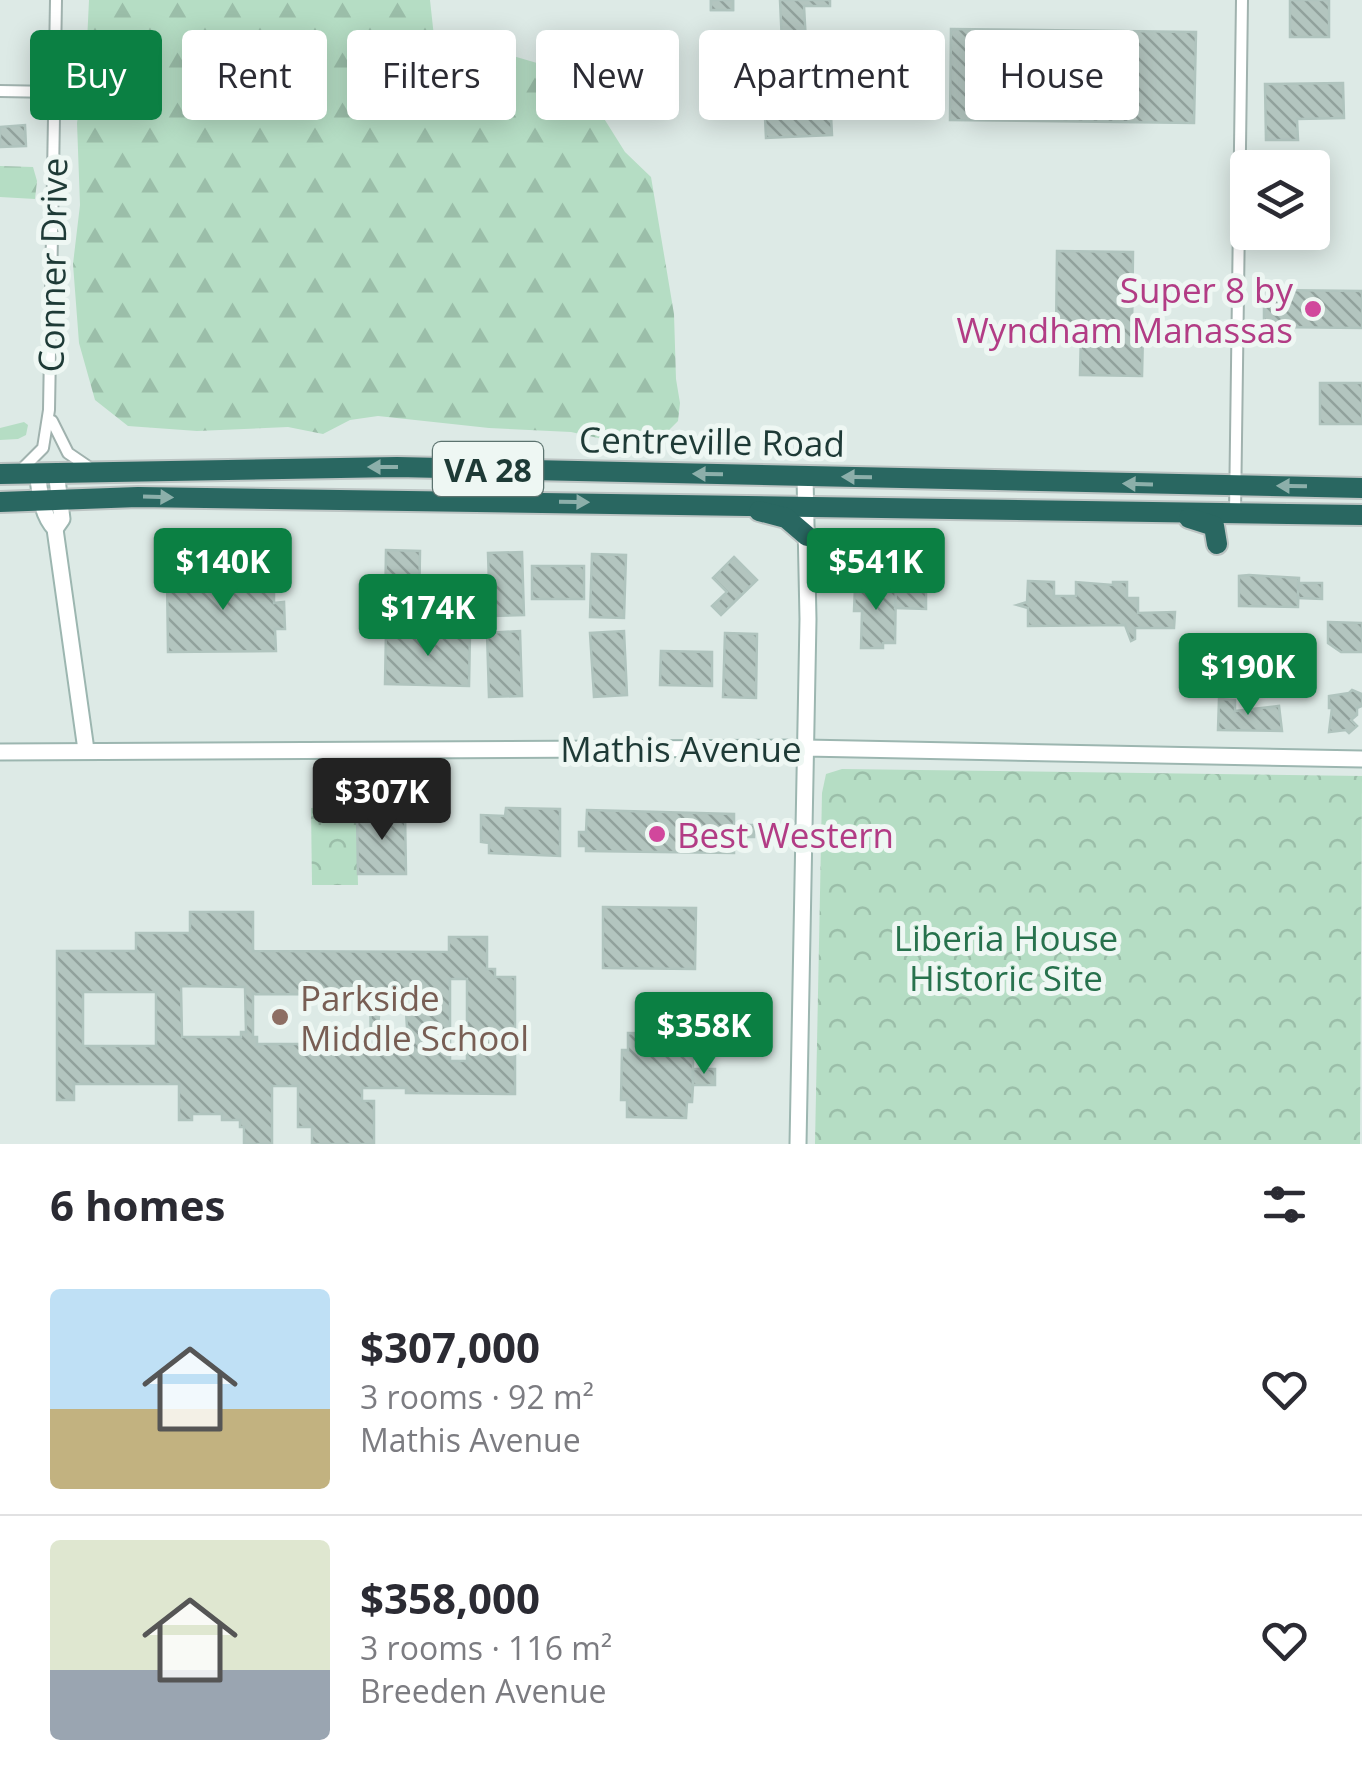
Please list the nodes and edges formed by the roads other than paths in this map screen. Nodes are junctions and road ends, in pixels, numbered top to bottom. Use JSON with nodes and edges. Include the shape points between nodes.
{"nodes":[{"id":1,"x":56,"y":0,"type":"edge"},
{"id":2,"x":1242,"y":0,"type":"edge"},
{"id":3,"x":56,"y":30,"type":"edge"},
{"id":4,"x":0,"y":92,"type":"edge"},
{"id":5,"x":30,"y":92,"type":"edge"},
{"id":6,"x":54,"y":120,"type":"edge"},
{"id":7,"x":49,"y":410,"type":"junction"},
{"id":8,"x":94,"y":470,"type":"junction"},
{"id":9,"x":47,"y":472,"type":"junction"},
{"id":10,"x":8,"y":474,"type":"edge"},
{"id":11,"x":806,"y":476,"type":"junction"},
{"id":12,"x":1236,"y":485,"type":"junction"},
{"id":13,"x":1362,"y":488,"type":"edge"},
{"id":14,"x":51,"y":499,"type":"junction"},
{"id":15,"x":0,"y":502,"type":"edge"},
{"id":16,"x":728,"y":504,"type":"junction"},
{"id":17,"x":806,"y":504,"type":"junction"},
{"id":18,"x":1169,"y":510,"type":"junction"},
{"id":19,"x":1236,"y":512,"type":"junction"},
{"id":20,"x":1362,"y":515,"type":"edge"},
{"id":21,"x":806,"y":536,"type":"junction"},
{"id":22,"x":1217,"y":544,"type":"dead end"},
{"id":23,"x":805,"y":748,"type":"junction"},
{"id":24,"x":86,"y":750,"type":"junction"},
{"id":25,"x":0,"y":752,"type":"edge"},
{"id":26,"x":1362,"y":758,"type":"edge"},
{"id":27,"x":798,"y":1144,"type":"edge"}],
"edges":[{"from":1,"to":3,"type":"street","name":"Conner Drive"},
{"from":2,"to":12,"type":"street"},
{"from":4,"to":5,"type":"street"},
{"from":6,"to":7,"type":"street","name":"Conner Drive"},
{"from":7,"to":8,"type":"street","name":"Conner Drive","via":[[66,450]]},
{"from":7,"to":10,"type":"street","name":"Conner Drive","via":[[43,448]]},
{"from":8,"to":9,"type":"highway","name":"Centreville Road","number":"VA 28"},
{"from":11,"to":8,"type":"highway","name":"Centreville Road","number":"VA 28","one_way":true,"via":[[397,467]]},
{"from":9,"to":10,"type":"highway","name":"Centreville Road","number":"VA 28"},
{"from":9,"to":14,"type":"street"},
{"from":12,"to":11,"type":"highway","name":"Centreville Road","number":"VA 28","one_way":true},
{"from":11,"to":17,"type":"street"},
{"from":13,"to":12,"type":"highway","name":"Centreville Road","number":"VA 28","one_way":true},
{"from":12,"to":19,"type":"street"},
{"from":14,"to":15,"type":"highway","name":"Centreville Road","number":"VA 28"},
{"from":14,"to":16,"type":"highway","name":"Centreville Road","number":"VA 28","one_way":true},
{"from":14,"to":24,"type":"street","via":[[62,519],[55,529]]},
{"from":16,"to":17,"type":"highway","name":"Centreville Road","number":"VA 28"},
{"from":16,"to":21,"type":"highway","via":[[786,518]]},
{"from":17,"to":18,"type":"highway","name":"Centreville Road","number":"VA 28"},
{"from":17,"to":21,"type":"street"},
{"from":18,"to":19,"type":"highway","name":"Centreville Road","number":"VA 28"},
{"from":18,"to":22,"type":"highway","via":[[1212,525]]},
{"from":19,"to":20,"type":"highway","name":"Centreville Road","number":"VA 28"},
{"from":21,"to":23,"type":"street"},
{"from":23,"to":24,"type":"street","name":"Mathis Avenue"},
{"from":23,"to":26,"type":"street","name":"Mathis Avenue"},
{"from":23,"to":27,"type":"street"},
{"from":24,"to":25,"type":"street","name":"Mathis Avenue"}]}
